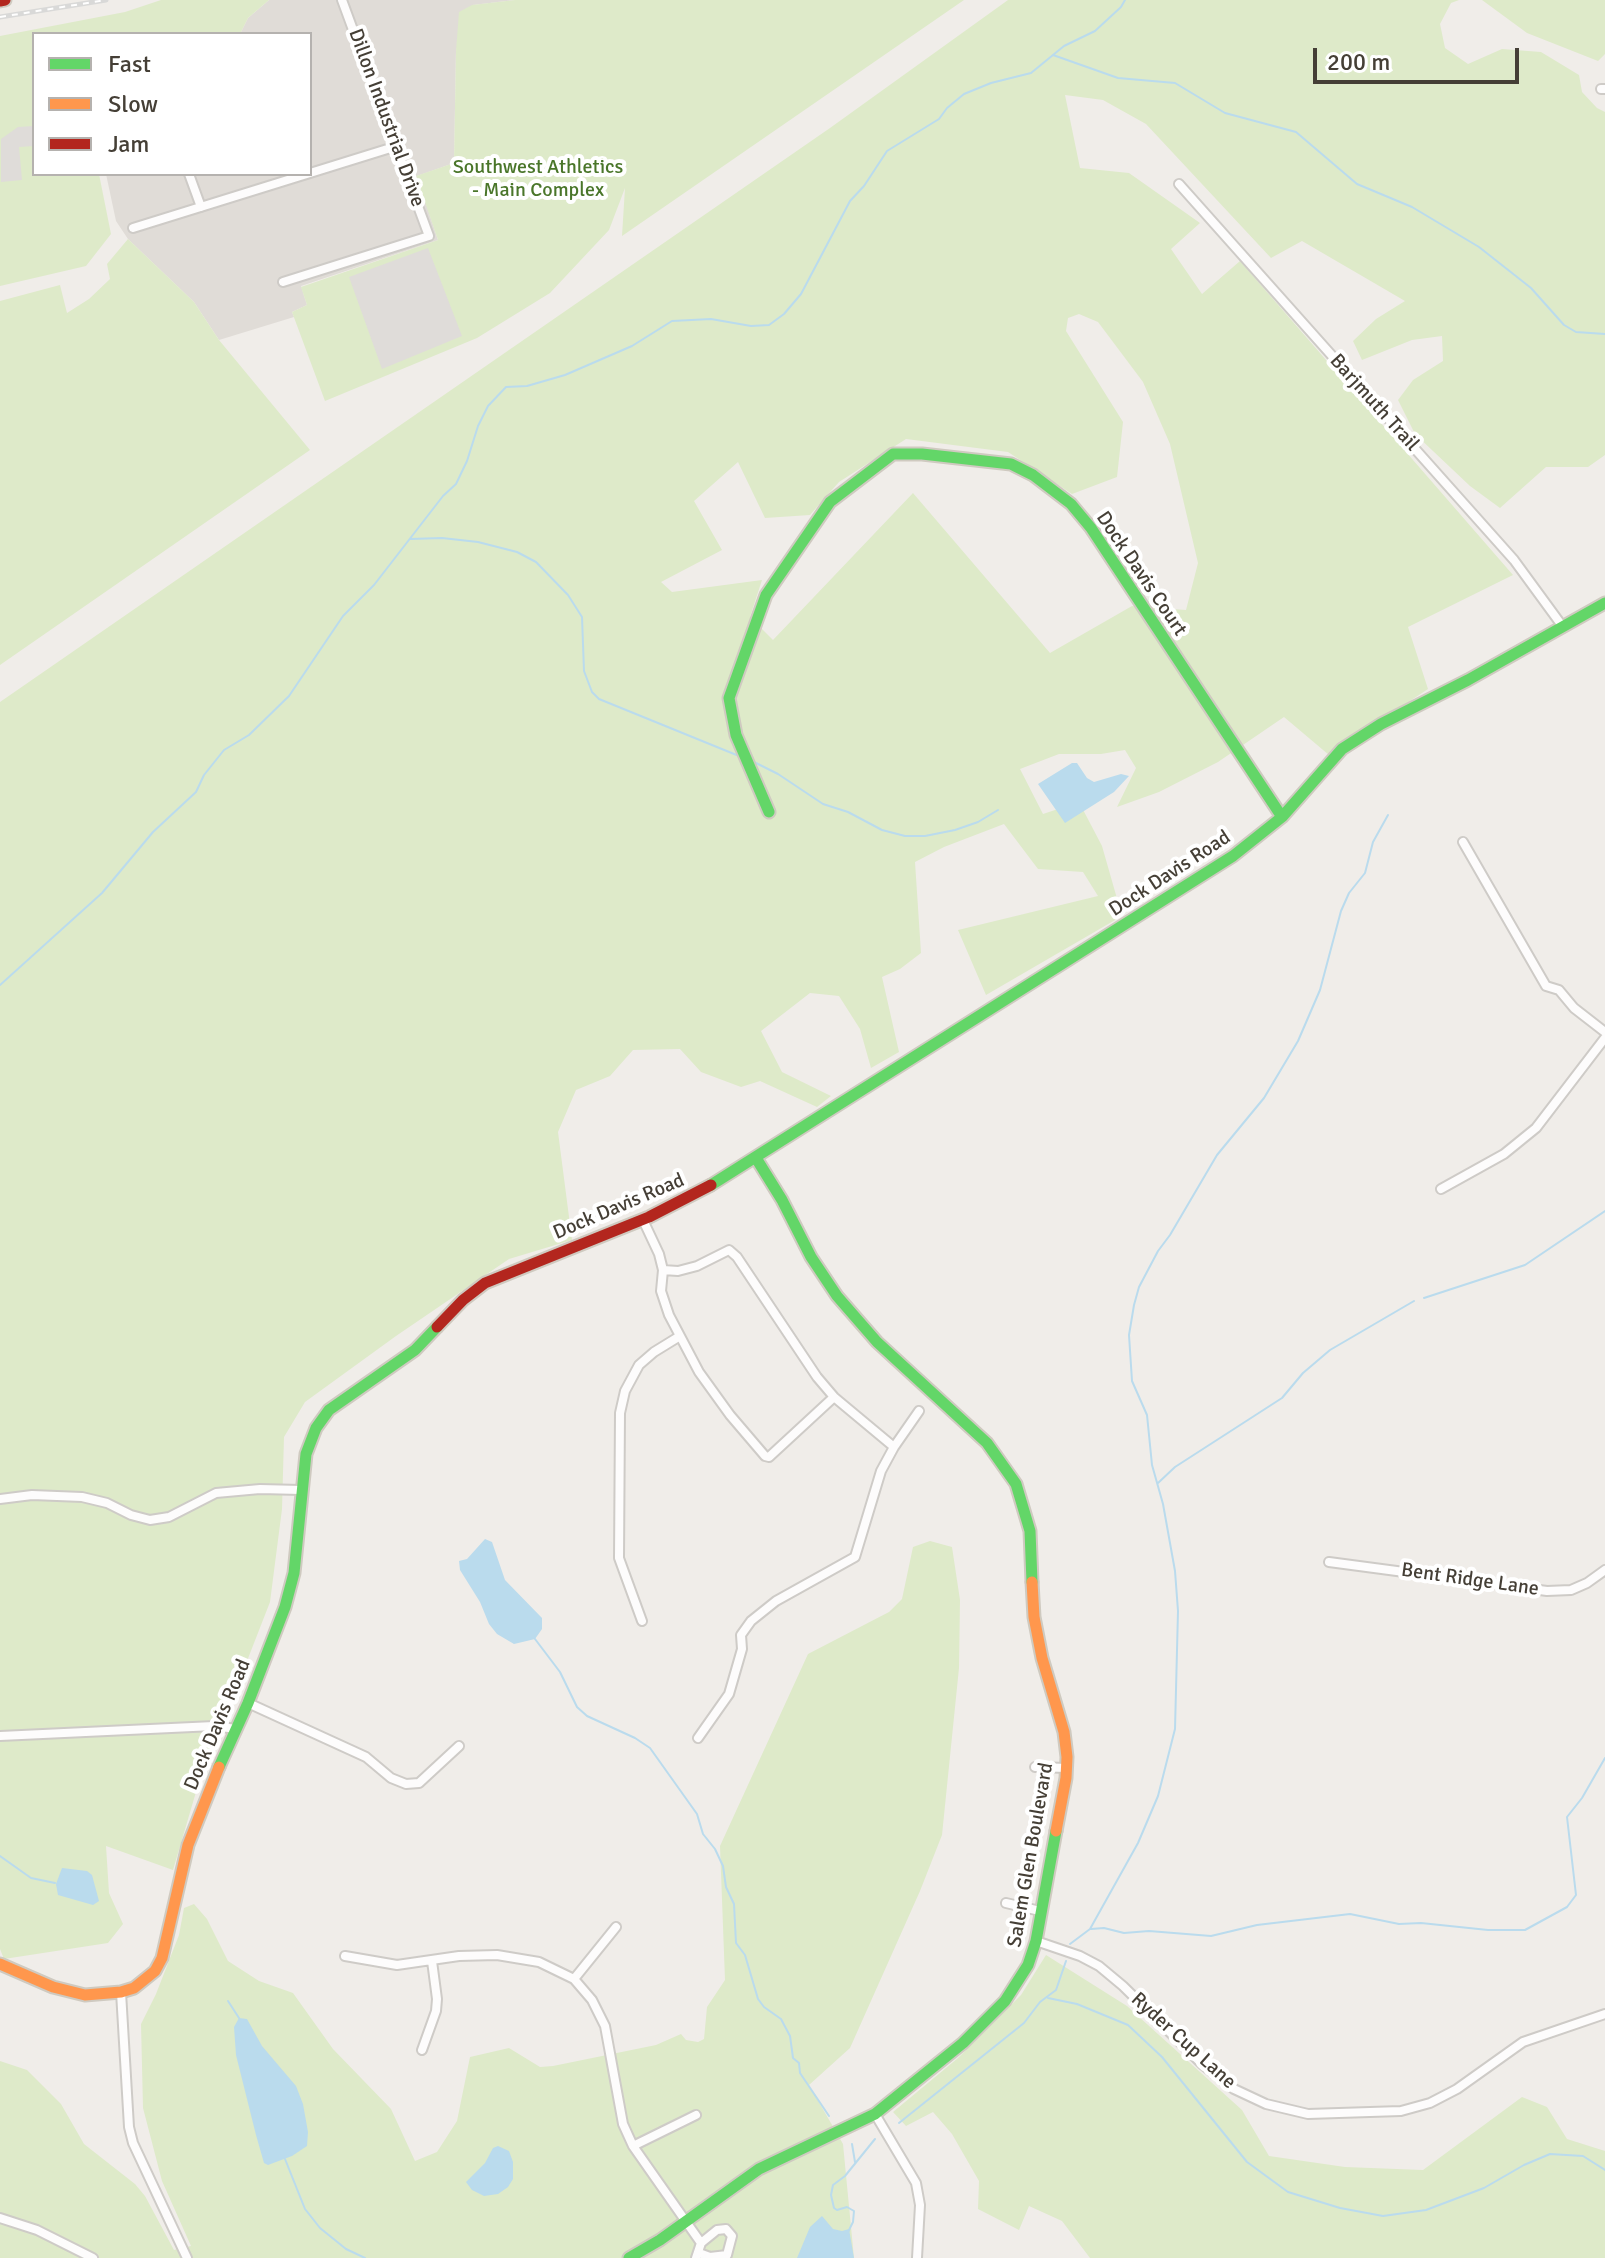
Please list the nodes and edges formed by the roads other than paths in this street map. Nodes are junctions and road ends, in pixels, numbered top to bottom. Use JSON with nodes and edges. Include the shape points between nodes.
{"nodes":[{"id":1,"x":342,"y":0,"type":"edge"},
{"id":2,"x":397,"y":146,"type":"junction"},
{"id":3,"x":312,"y":172,"type":"edge"},
{"id":4,"x":190,"y":176,"type":"edge"},
{"id":5,"x":301,"y":176,"type":"edge"},
{"id":6,"x":1179,"y":184,"type":"dead end"},
{"id":7,"x":201,"y":207,"type":"junction"},
{"id":8,"x":133,"y":228,"type":"dead end"},
{"id":9,"x":283,"y":282,"type":"dead end"},
{"id":10,"x":1605,"y":603,"type":"edge"},
{"id":11,"x":1563,"y":627,"type":"junction"},
{"id":12,"x":769,"y":812,"type":"dead end"},
{"id":13,"x":1282,"y":817,"type":"junction"},
{"id":14,"x":1463,"y":842,"type":"dead end"},
{"id":15,"x":1605,"y":1035,"type":"edge"},
{"id":16,"x":756,"y":1158,"type":"junction"},
{"id":17,"x":1441,"y":1189,"type":"dead end"},
{"id":18,"x":643,"y":1220,"type":"junction"},
{"id":19,"x":663,"y":1270,"type":"junction"},
{"id":20,"x":680,"y":1336,"type":"junction"},
{"id":21,"x":834,"y":1397,"type":"junction"},
{"id":22,"x":919,"y":1411,"type":"dead end"},
{"id":23,"x":894,"y":1447,"type":"junction"},
{"id":24,"x":301,"y":1490,"type":"junction"},
{"id":25,"x":0,"y":1499,"type":"edge"},
{"id":26,"x":1329,"y":1562,"type":"dead end"},
{"id":27,"x":1605,"y":1570,"type":"edge"},
{"id":28,"x":642,"y":1621,"type":"dead end"},
{"id":29,"x":248,"y":1703,"type":"junction"},
{"id":30,"x":236,"y":1729,"type":"junction"},
{"id":31,"x":0,"y":1736,"type":"edge"},
{"id":32,"x":698,"y":1738,"type":"dead end"},
{"id":33,"x":459,"y":1746,"type":"dead end"},
{"id":34,"x":1035,"y":1767,"type":"dead end"},
{"id":35,"x":1067,"y":1768,"type":"junction"},
{"id":36,"x":1006,"y":1903,"type":"dead end"},
{"id":37,"x":1040,"y":1911,"type":"junction"},
{"id":38,"x":616,"y":1927,"type":"dead end"},
{"id":39,"x":1036,"y":1941,"type":"junction"},
{"id":40,"x":345,"y":1956,"type":"dead end"},
{"id":41,"x":432,"y":1961,"type":"junction"},
{"id":42,"x":0,"y":1964,"type":"edge"},
{"id":43,"x":574,"y":1979,"type":"junction"},
{"id":44,"x":121,"y":1992,"type":"junction"},
{"id":45,"x":1605,"y":2014,"type":"edge"},
{"id":46,"x":422,"y":2050,"type":"dead end"},
{"id":47,"x":875,"y":2114,"type":"junction"},
{"id":48,"x":696,"y":2115,"type":"dead end"},
{"id":49,"x":633,"y":2146,"type":"junction"},
{"id":50,"x":0,"y":2218,"type":"edge"},
{"id":51,"x":685,"y":2222,"type":"junction"},
{"id":52,"x":701,"y":2243,"type":"junction"},
{"id":53,"x":697,"y":2256,"type":"edge"},
{"id":54,"x":93,"y":2258,"type":"edge"},
{"id":55,"x":187,"y":2258,"type":"edge"},
{"id":56,"x":629,"y":2258,"type":"edge"},
{"id":57,"x":917,"y":2258,"type":"edge"}],
"edges":[{"from":1,"to":2,"type":"street","name":"Dillon Industrial Drive"},
{"from":2,"to":3,"type":"street"},
{"from":2,"to":9,"type":"street","name":"Dillon Industrial Drive","via":[[429,236]]},
{"from":4,"to":7,"type":"street"},
{"from":5,"to":7,"type":"street"},
{"from":6,"to":11,"type":"street","name":"Barjmuth Trail","via":[[1514,560]]},
{"from":7,"to":8,"type":"street"},
{"from":10,"to":11,"type":"street","name":"Dock Davis Road"},
{"from":11,"to":13,"type":"street","name":"Dock Davis Road","via":[[1342,749]]},
{"from":12,"to":13,"type":"street","name":"Dock Davis Court","via":[[736,735],[729,698],[766,595],[830,502],[893,454],[922,454],[1011,464],[1071,504]]},
{"from":13,"to":16,"type":"street","name":"Dock Davis Road","via":[[1233,856]]},
{"from":14,"to":15,"type":"street","via":[[1546,986],[1559,990]]},
{"from":15,"to":17,"type":"street","via":[[1536,1128],[1504,1154]]},
{"from":16,"to":18,"type":"street","name":"Dock Davis Road"},
{"from":16,"to":35,"type":"street","name":"Salem Glen Boulevard","via":[[837,1296],[877,1342],[987,1443],[1016,1484],[1030,1531],[1038,1640],[1064,1732]]},
{"from":18,"to":19,"type":"street"},
{"from":18,"to":24,"type":"street","name":"Dock Davis Road","via":[[475,1290],[415,1350],[329,1410],[310,1442]]},
{"from":19,"to":20,"type":"street","via":[[661,1291]]},
{"from":19,"to":21,"type":"street","via":[[697,1266],[729,1250]]},
{"from":20,"to":21,"type":"street","via":[[699,1372],[765,1456]]},
{"from":20,"to":28,"type":"street","via":[[639,1365],[620,1413],[619,1558]]},
{"from":21,"to":23,"type":"street"},
{"from":22,"to":23,"type":"street"},
{"from":23,"to":32,"type":"street","via":[[881,1471],[855,1557],[751,1621],[741,1635],[729,1694]]},
{"from":24,"to":25,"type":"street","via":[[216,1493],[169,1517],[150,1520],[82,1497]]},
{"from":24,"to":29,"type":"street","name":"Dock Davis Road","via":[[290,1588]]},
{"from":26,"to":27,"type":"street","name":"Bent Ridge Lane","via":[[1547,1591],[1571,1590]]},
{"from":29,"to":30,"type":"street","name":"Dock Davis Road"},
{"from":29,"to":33,"type":"street","via":[[366,1757],[406,1784],[419,1783]]},
{"from":30,"to":31,"type":"street"},
{"from":30,"to":44,"type":"street","name":"Dock Davis Road","via":[[188,1845],[162,1958],[145,1981]]},
{"from":34,"to":35,"type":"street"},
{"from":35,"to":37,"type":"street","name":"Salem Glen Boulevard"},
{"from":36,"to":37,"type":"street"},
{"from":37,"to":39,"type":"street","name":"Salem Glen Boulevard"},
{"from":38,"to":43,"type":"street"},
{"from":39,"to":45,"type":"street","name":"Ryder Cup Lane","via":[[1099,1966],[1234,2089],[1308,2114],[1401,2111],[1430,2103],[1523,2042]]},
{"from":39,"to":47,"type":"street","name":"Salem Glen Boulevard","via":[[1022,1977],[1005,2001],[918,2083]]},
{"from":40,"to":41,"type":"street","via":[[385,1965]]},
{"from":41,"to":43,"type":"street","via":[[497,1955],[539,1962]]},
{"from":41,"to":46,"type":"street","via":[[436,2011]]},
{"from":42,"to":44,"type":"street","via":[[71,1993]]},
{"from":43,"to":49,"type":"street","via":[[605,2026],[623,2124]]},
{"from":44,"to":55,"type":"street","via":[[129,2127]]},
{"from":47,"to":51,"type":"street","name":"Salem Glen Boulevard","via":[[759,2169]]},
{"from":47,"to":57,"type":"street","via":[[916,2183]]},
{"from":48,"to":49,"type":"street"},
{"from":49,"to":51,"type":"street"},
{"from":50,"to":54,"type":"street"},
{"from":51,"to":52,"type":"street"},
{"from":51,"to":56,"type":"street","name":"Salem Glen Boulevard"},
{"from":52,"to":53,"type":"street"},
{"from":52,"to":53,"type":"street","via":[[717,2230],[726,2229],[732,2236],[727,2255]]}]}
